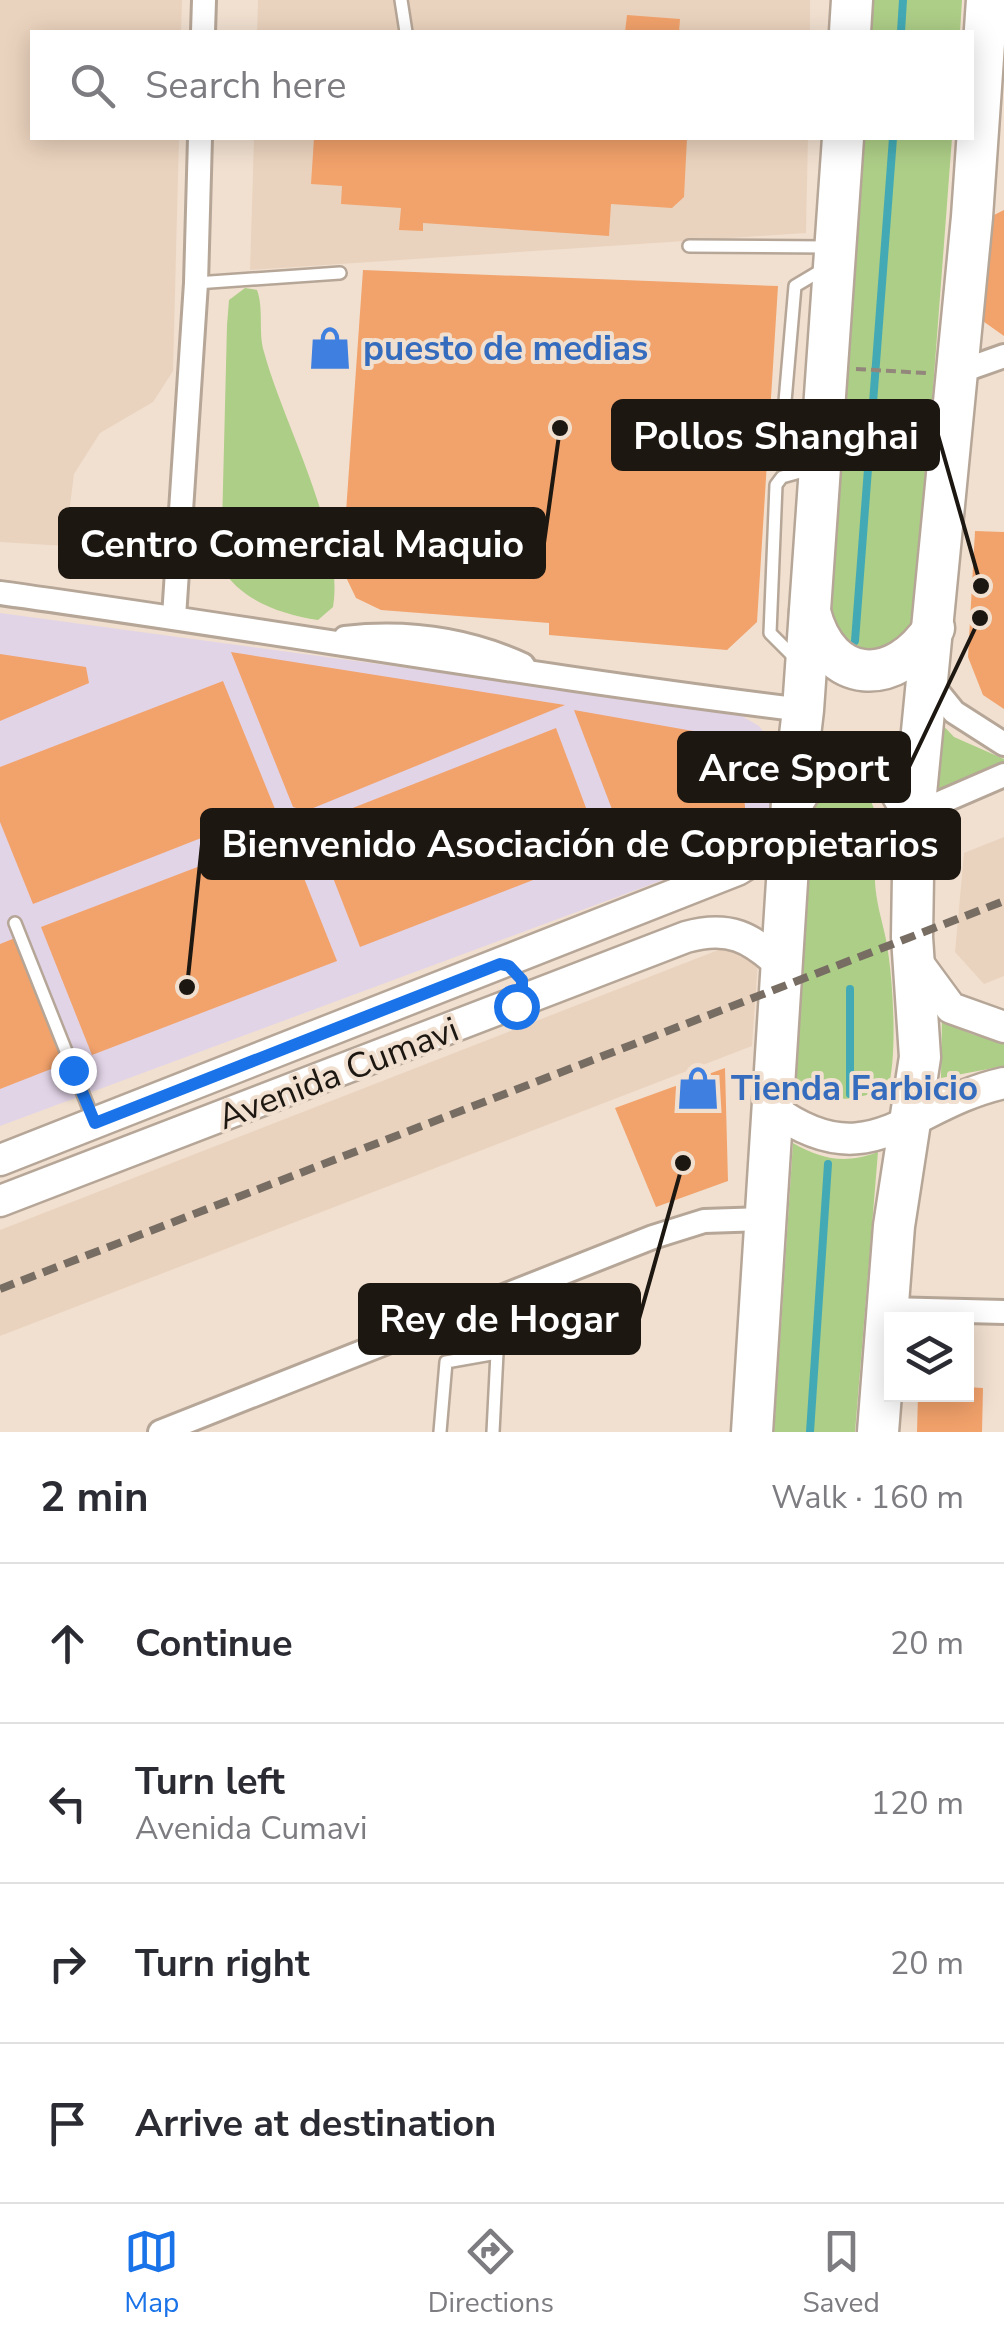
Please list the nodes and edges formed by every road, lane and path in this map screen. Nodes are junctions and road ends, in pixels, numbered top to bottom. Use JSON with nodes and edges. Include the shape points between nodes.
{"nodes":[{"id":1,"x":204,"y":0,"type":"edge"},
{"id":2,"x":401,"y":0,"type":"edge"},
{"id":3,"x":852,"y":0,"type":"edge"},
{"id":4,"x":987,"y":0,"type":"edge"},
{"id":5,"x":203,"y":30,"type":"edge"},
{"id":6,"x":406,"y":30,"type":"edge"},
{"id":7,"x":850,"y":30,"type":"edge"},
{"id":8,"x":992,"y":73,"type":"edge"},
{"id":9,"x":200,"y":140,"type":"edge"},
{"id":10,"x":843,"y":140,"type":"edge"},
{"id":11,"x":688,"y":246,"type":"dead end"},
{"id":12,"x":836,"y":255,"type":"junction"},
{"id":13,"x":340,"y":273,"type":"dead end"},
{"id":14,"x":196,"y":283,"type":"junction"},
{"id":15,"x":1004,"y":356,"type":"edge"},
{"id":16,"x":856,"y":369,"type":"dead end"},
{"id":17,"x":895,"y":372,"type":"dead end"},
{"id":18,"x":956,"y":374,"type":"junction"},
{"id":19,"x":820,"y":460,"type":"junction"},
{"id":20,"x":0,"y":594,"type":"edge"},
{"id":21,"x":809,"y":608,"type":"junction"},
{"id":22,"x":174,"y":617,"type":"junction"},
{"id":23,"x":934,"y":628,"type":"junction"},
{"id":24,"x":804,"y":666,"type":"junction"},
{"id":25,"x":928,"y":679,"type":"junction"},
{"id":26,"x":803,"y":710,"type":"junction"},
{"id":27,"x":1004,"y":744,"type":"edge"},
{"id":28,"x":1004,"y":775,"type":"edge"},
{"id":29,"x":792,"y":809,"type":"junction"},
{"id":30,"x":914,"y":814,"type":"junction"},
{"id":31,"x":15,"y":923,"type":"dead end"},
{"id":32,"x":914,"y":958,"type":"junction"},
{"id":33,"x":500,"y":964,"type":"junction"},
{"id":34,"x":782,"y":966,"type":"junction"},
{"id":35,"x":516,"y":1006,"type":"junction"},
{"id":36,"x":1004,"y":1026,"type":"edge"},
{"id":37,"x":1004,"y":1084,"type":"edge"},
{"id":38,"x":773,"y":1110,"type":"junction"},
{"id":39,"x":912,"y":1119,"type":"junction"},
{"id":40,"x":95,"y":1123,"type":"junction"},
{"id":41,"x":0,"y":1160,"type":"edge"},
{"id":42,"x":0,"y":1202,"type":"edge"},
{"id":43,"x":766,"y":1219,"type":"junction"},
{"id":44,"x":476,"y":1308,"type":"junction"},
{"id":45,"x":888,"y":1308,"type":"junction"},
{"id":46,"x":1004,"y":1312,"type":"edge"},
{"id":47,"x":475,"y":1356,"type":"junction"},
{"id":48,"x":160,"y":1432,"type":"edge"},
{"id":49,"x":440,"y":1432,"type":"edge"},
{"id":50,"x":493,"y":1432,"type":"edge"},
{"id":51,"x":752,"y":1432,"type":"edge"},
{"id":52,"x":878,"y":1432,"type":"edge"}],
"edges":[{"from":1,"to":5,"type":"street"},
{"from":2,"to":6,"type":"lane"},
{"from":3,"to":7,"type":"highway"},
{"from":4,"to":8,"type":"highway"},
{"from":8,"to":18,"type":"highway"},
{"from":9,"to":14,"type":"street"},
{"from":10,"to":12,"type":"highway"},
{"from":11,"to":12,"type":"lane"},
{"from":12,"to":19,"type":"highway"},
{"from":13,"to":14,"type":"lane"},
{"from":14,"to":22,"type":"street"},
{"from":15,"to":18,"type":"street"},
{"from":16,"to":17,"type":"path"},
{"from":18,"to":23,"type":"highway"},
{"from":19,"to":21,"type":"highway"},
{"from":19,"to":24,"type":"lane","via":[[776,485],[770,633]]},
{"from":20,"to":22,"type":"street"},
{"from":21,"to":23,"type":"highway","via":[[823,648],[864,670],[900,666]]},
{"from":21,"to":24,"type":"highway"},
{"from":22,"to":26,"type":"street","via":[[316,641],[423,636],[478,646],[547,677]]},
{"from":23,"to":25,"type":"highway"},
{"from":24,"to":26,"type":"highway"},
{"from":25,"to":27,"type":"street","via":[[954,712]]},
{"from":25,"to":30,"type":"highway"},
{"from":26,"to":29,"type":"highway"},
{"from":28,"to":30,"type":"street"},
{"from":29,"to":30,"type":"highway","via":[[817,766],[853,756],[884,768]]},
{"from":29,"to":33,"type":"street","name":"Avenida Cumavi","via":[[769,851],[737,870]]},
{"from":29,"to":34,"type":"highway"},
{"from":30,"to":32,"type":"highway"},
{"from":31,"to":40,"type":"lane"},
{"from":32,"to":36,"type":"street","via":[[951,1008]]},
{"from":32,"to":39,"type":"highway","via":[[920,1057]]},
{"from":33,"to":35,"type":"street","via":[[522,980]]},
{"from":33,"to":40,"type":"street","name":"Avenida Cumavi"},
{"from":34,"to":35,"type":"street","name":"Avenida Cumavi","via":[[750,938],[714,931]]},
{"from":34,"to":38,"type":"highway"},
{"from":35,"to":42,"type":"street","name":"Avenida Cumavi"},
{"from":37,"to":39,"type":"street"},
{"from":38,"to":39,"type":"street","via":[[808,1132],[844,1142],[880,1136]]},
{"from":38,"to":43,"type":"highway"},
{"from":39,"to":45,"type":"highway"},
{"from":40,"to":41,"type":"street","name":"Avenida Cumavi"},
{"from":43,"to":44,"type":"street","via":[[678,1228]]},
{"from":43,"to":51,"type":"highway"},
{"from":44,"to":47,"type":"lane"},
{"from":44,"to":48,"type":"street"},
{"from":45,"to":46,"type":"street"},
{"from":45,"to":52,"type":"highway"},
{"from":47,"to":49,"type":"lane","via":[[446,1362]]},
{"from":47,"to":50,"type":"lane","via":[[500,1356]]}]}
